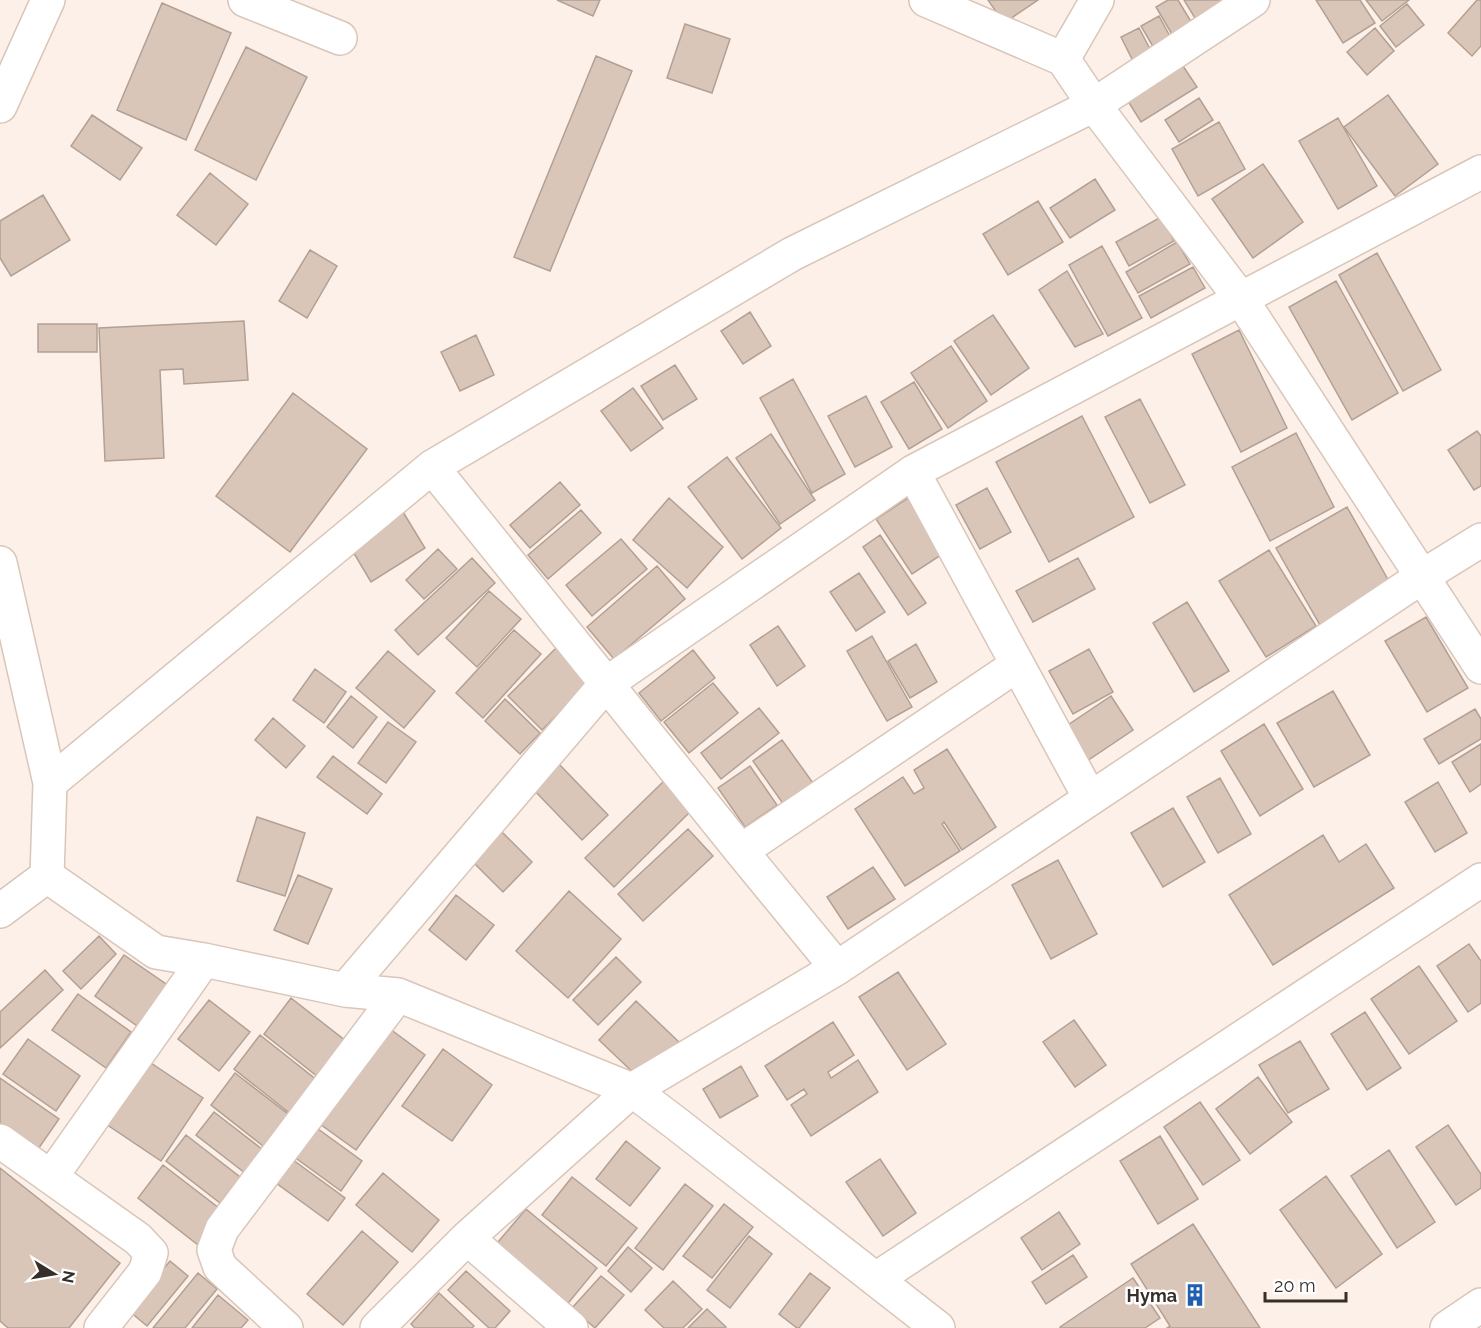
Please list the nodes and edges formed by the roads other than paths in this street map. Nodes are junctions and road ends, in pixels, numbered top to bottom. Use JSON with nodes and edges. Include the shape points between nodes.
{"nodes":[{"id":1,"x":48,"y":0,"type":"edge"},
{"id":2,"x":245,"y":0,"type":"edge"},
{"id":3,"x":926,"y":0,"type":"edge"},
{"id":4,"x":1097,"y":0,"type":"edge"},
{"id":5,"x":1253,"y":0,"type":"edge"},
{"id":6,"x":340,"y":38,"type":"dead end"},
{"id":7,"x":1063,"y":59,"type":"junction"},
{"id":8,"x":1094,"y":105,"type":"junction"},
{"id":9,"x":0,"y":106,"type":"edge"},
{"id":10,"x":1481,"y":172,"type":"edge"},
{"id":11,"x":1241,"y":298,"type":"junction"},
{"id":12,"x":432,"y":467,"type":"junction"},
{"id":13,"x":913,"y":472,"type":"junction"},
{"id":14,"x":1481,"y":540,"type":"edge"},
{"id":15,"x":1,"y":572,"type":"edge"},
{"id":16,"x":1423,"y":576,"type":"junction"},
{"id":17,"x":1017,"y":665,"type":"junction"},
{"id":18,"x":1481,"y":667,"type":"edge"},
{"id":19,"x":606,"y":684,"type":"junction"},
{"id":20,"x":50,"y":783,"type":"junction"},
{"id":21,"x":1090,"y":798,"type":"junction"},
{"id":22,"x":741,"y":851,"type":"junction"},
{"id":23,"x":47,"y":876,"type":"junction"},
{"id":24,"x":1481,"y":880,"type":"edge"},
{"id":25,"x":0,"y":911,"type":"edge"},
{"id":26,"x":204,"y":960,"type":"junction"},
{"id":27,"x":837,"y":968,"type":"junction"},
{"id":28,"x":345,"y":990,"type":"junction"},
{"id":29,"x":398,"y":996,"type":"junction"},
{"id":30,"x":632,"y":1090,"type":"junction"},
{"id":31,"x":0,"y":1141,"type":"edge"},
{"id":32,"x":51,"y":1178,"type":"junction"},
{"id":33,"x":467,"y":1238,"type":"junction"},
{"id":34,"x":876,"y":1279,"type":"junction"},
{"id":35,"x":1481,"y":1305,"type":"edge"},
{"id":36,"x":101,"y":1328,"type":"edge"},
{"id":37,"x":286,"y":1328,"type":"edge"},
{"id":38,"x":376,"y":1328,"type":"edge"},
{"id":39,"x":571,"y":1328,"type":"edge"},
{"id":40,"x":938,"y":1328,"type":"edge"},
{"id":41,"x":1447,"y":1328,"type":"edge"}],
"edges":[{"from":1,"to":9,"type":"street"},
{"from":2,"to":6,"type":"street"},
{"from":3,"to":7,"type":"street"},
{"from":4,"to":7,"type":"street"},
{"from":5,"to":8,"type":"street"},
{"from":7,"to":8,"type":"street"},
{"from":8,"to":11,"type":"street"},
{"from":8,"to":12,"type":"street","via":[[792,254]]},
{"from":10,"to":11,"type":"street"},
{"from":11,"to":13,"type":"street"},
{"from":11,"to":16,"type":"street"},
{"from":12,"to":19,"type":"street"},
{"from":12,"to":20,"type":"street"},
{"from":13,"to":17,"type":"street"},
{"from":13,"to":19,"type":"street"},
{"from":14,"to":16,"type":"street"},
{"from":15,"to":20,"type":"street"},
{"from":16,"to":18,"type":"street"},
{"from":16,"to":21,"type":"street"},
{"from":17,"to":21,"type":"street"},
{"from":17,"to":22,"type":"street"},
{"from":19,"to":22,"type":"street"},
{"from":19,"to":28,"type":"street"},
{"from":20,"to":23,"type":"street"},
{"from":21,"to":27,"type":"street"},
{"from":22,"to":27,"type":"street"},
{"from":23,"to":25,"type":"street"},
{"from":23,"to":26,"type":"street","via":[[156,952]]},
{"from":24,"to":34,"type":"street"},
{"from":26,"to":28,"type":"street"},
{"from":26,"to":32,"type":"street"},
{"from":27,"to":30,"type":"street"},
{"from":28,"to":29,"type":"street"},
{"from":29,"to":30,"type":"street"},
{"from":29,"to":37,"type":"street","via":[[222,1229],[214,1250],[220,1267]]},
{"from":30,"to":33,"type":"street"},
{"from":30,"to":34,"type":"street"},
{"from":31,"to":32,"type":"street"},
{"from":32,"to":36,"type":"street","via":[[151,1252],[145,1272]]},
{"from":33,"to":38,"type":"street"},
{"from":33,"to":39,"type":"street"},
{"from":34,"to":40,"type":"street"},
{"from":35,"to":41,"type":"street"}]}
